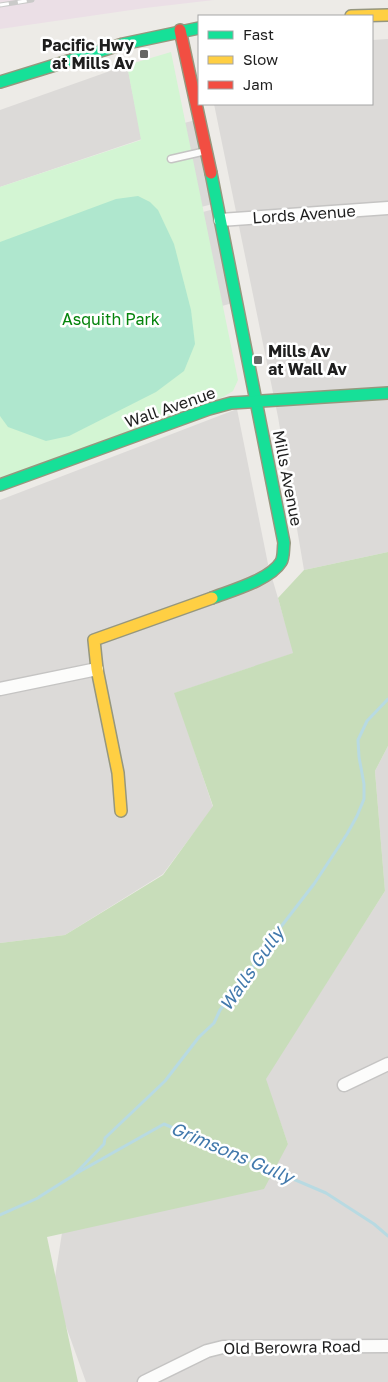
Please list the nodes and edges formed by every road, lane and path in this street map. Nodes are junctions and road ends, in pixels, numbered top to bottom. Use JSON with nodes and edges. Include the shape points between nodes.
{"nodes":[{"id":1,"x":373,"y":15,"type":"edge"},
{"id":2,"x":388,"y":15,"type":"edge"},
{"id":3,"x":198,"y":28,"type":"edge"},
{"id":4,"x":180,"y":30,"type":"junction"},
{"id":5,"x":0,"y":82,"type":"edge"},
{"id":6,"x":207,"y":151,"type":"junction"},
{"id":7,"x":171,"y":159,"type":"dead end"},
{"id":8,"x":388,"y":208,"type":"edge"},
{"id":9,"x":220,"y":220,"type":"junction"},
{"id":10,"x":388,"y":393,"type":"edge"},
{"id":11,"x":256,"y":401,"type":"junction"},
{"id":12,"x":0,"y":485,"type":"edge"},
{"id":13,"x":97,"y":669,"type":"junction"},
{"id":14,"x":0,"y":689,"type":"edge"},
{"id":15,"x":121,"y":811,"type":"dead end"},
{"id":16,"x":388,"y":1064,"type":"edge"},
{"id":17,"x":344,"y":1085,"type":"dead end"},
{"id":18,"x":388,"y":1346,"type":"edge"},
{"id":19,"x":144,"y":1382,"type":"edge"}],
"edges":[{"from":1,"to":2,"type":"street"},
{"from":3,"to":4,"type":"street"},
{"from":4,"to":5,"type":"street","via":[[118,45]]},
{"from":4,"to":6,"type":"street","name":"Mills Avenue"},
{"from":6,"to":7,"type":"lane"},
{"from":6,"to":9,"type":"street","name":"Mills Avenue"},
{"from":8,"to":9,"type":"street","name":"Lords Avenue"},
{"from":9,"to":11,"type":"street","name":"Mills Avenue"},
{"from":10,"to":11,"type":"street","name":"Wall Avenue"},
{"from":11,"to":12,"type":"street","name":"Wall Avenue","via":[[209,409]]},
{"from":11,"to":13,"type":"street","name":"Mills Avenue","via":[[284,543],[282,560],[274,570],[250,584],[94,640]]},
{"from":13,"to":14,"type":"street"},
{"from":13,"to":15,"type":"street","name":"Mills Avenue","via":[[118,773]]},
{"from":16,"to":17,"type":"street"},
{"from":18,"to":19,"type":"street","name":"Old Berowra Road","via":[[223,1347],[207,1351]]}]}
